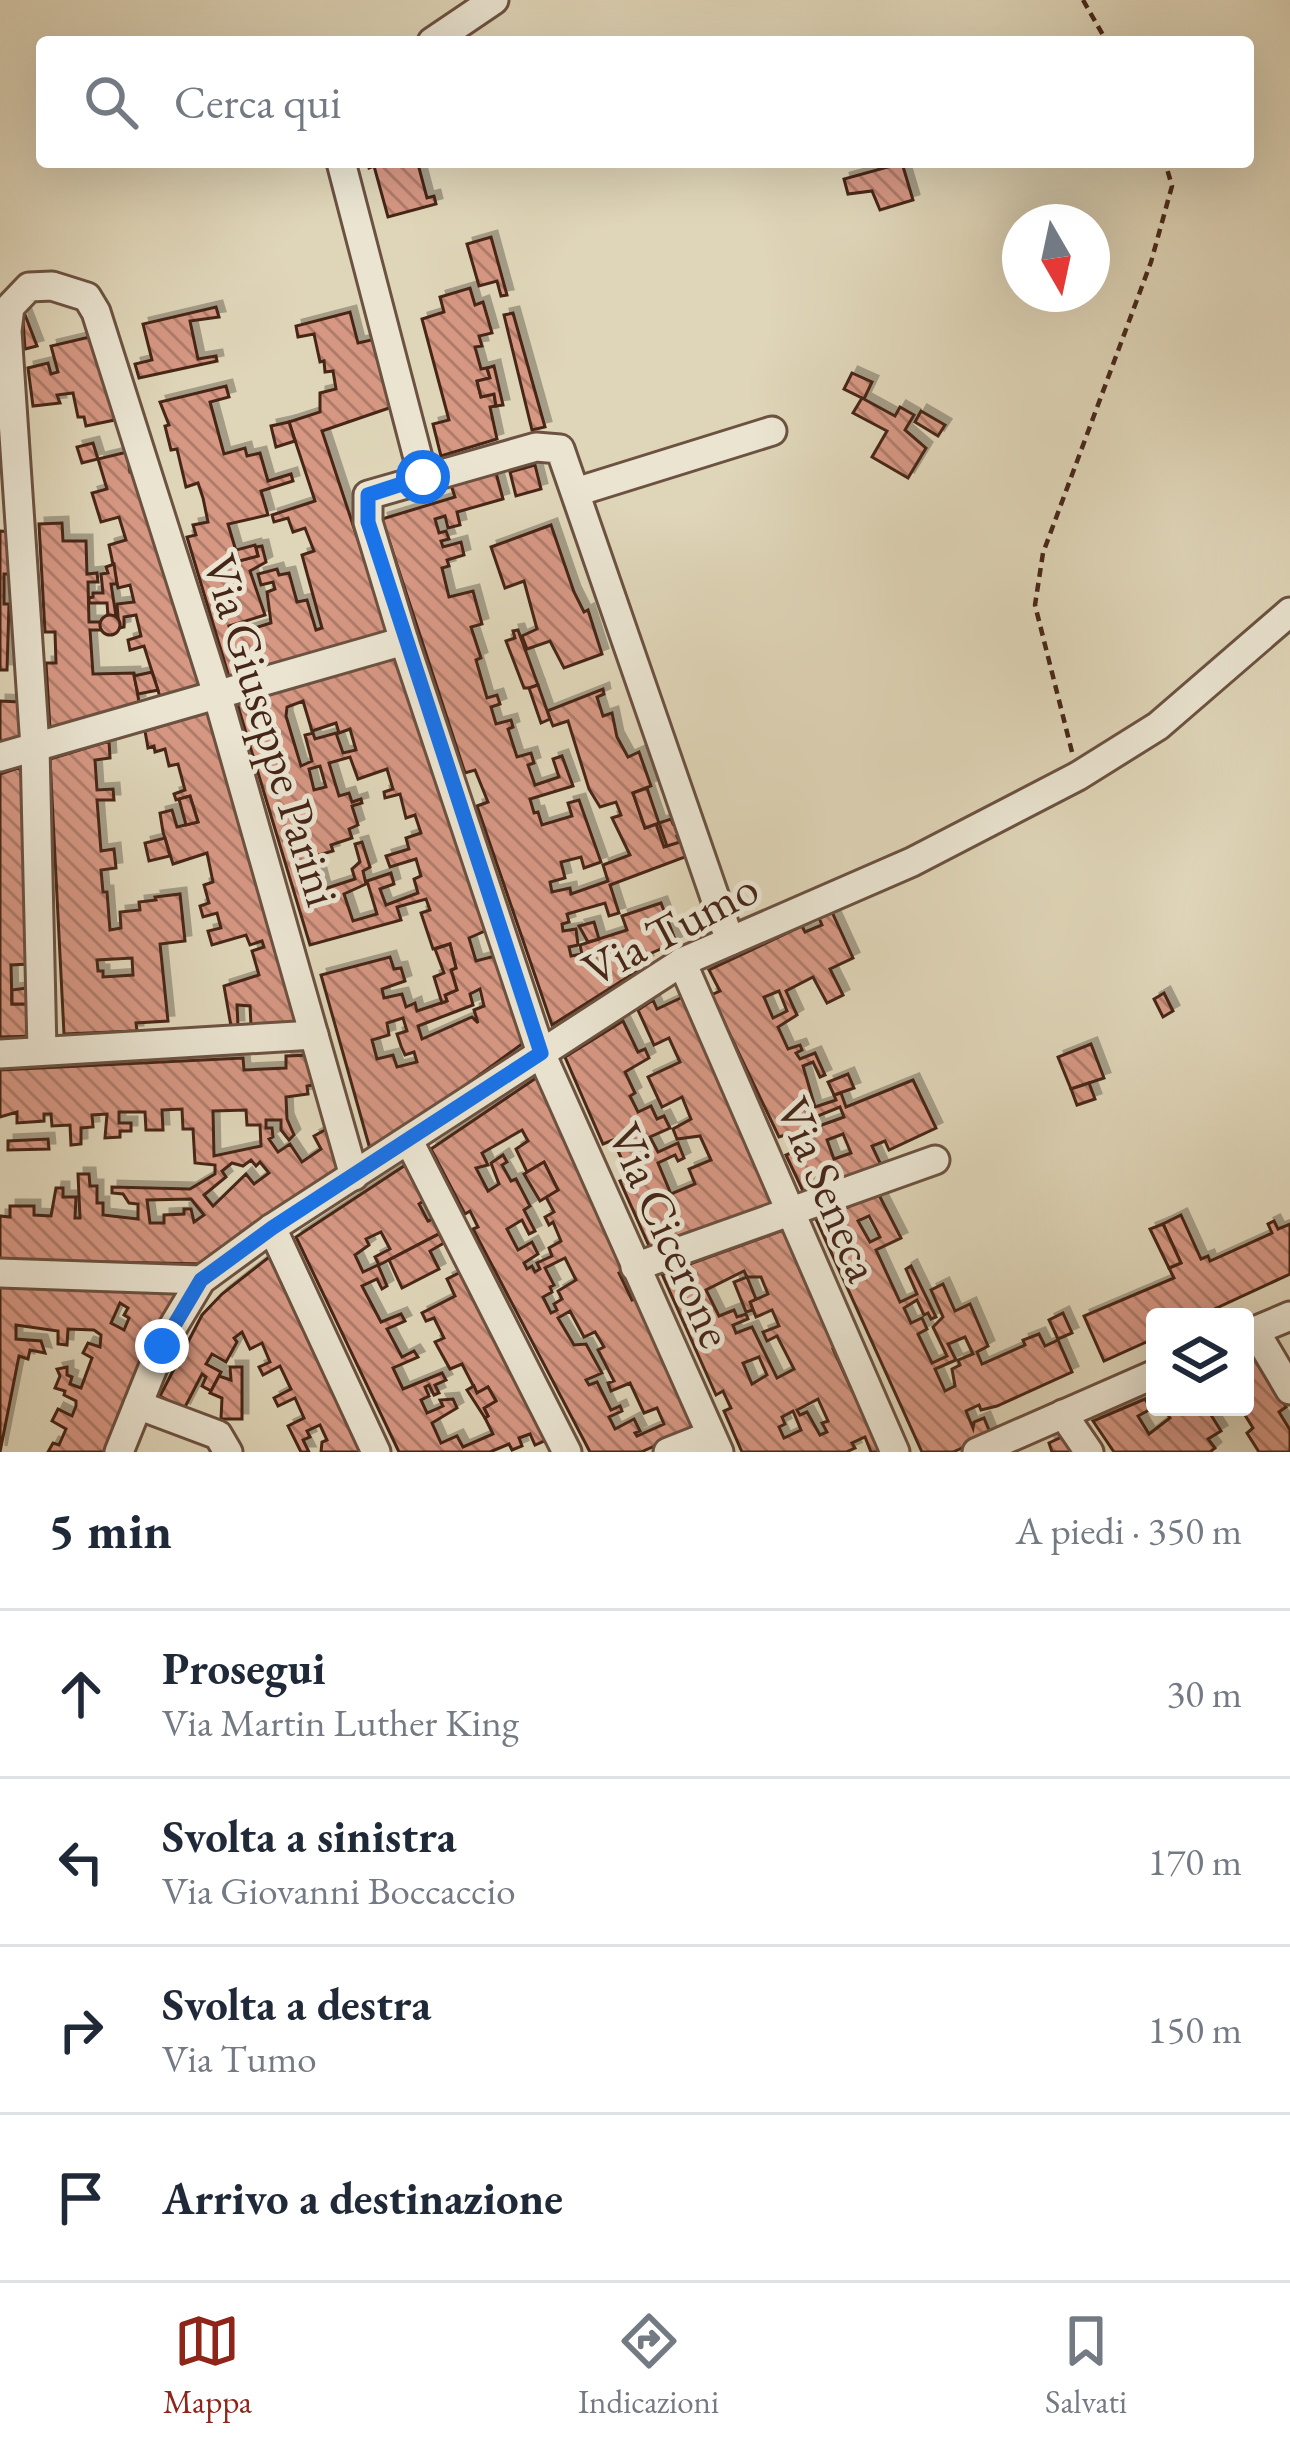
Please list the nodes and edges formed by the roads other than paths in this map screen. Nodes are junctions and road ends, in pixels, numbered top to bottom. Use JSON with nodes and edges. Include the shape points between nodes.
{"nodes":[{"id":1,"x":494,"y":0,"type":"edge"},
{"id":2,"x":441,"y":36,"type":"edge"},
{"id":3,"x":343,"y":168,"type":"edge"},
{"id":4,"x":772,"y":431,"type":"dead end"},
{"id":5,"x":423,"y":477,"type":"junction"},
{"id":6,"x":576,"y":492,"type":"junction"},
{"id":7,"x":1290,"y":612,"type":"edge"},
{"id":8,"x":404,"y":641,"type":"junction"},
{"id":9,"x":217,"y":694,"type":"junction"},
{"id":10,"x":35,"y":747,"type":"junction"},
{"id":11,"x":0,"y":758,"type":"edge"},
{"id":12,"x":730,"y":940,"type":"junction"},
{"id":13,"x":682,"y":962,"type":"junction"},
{"id":14,"x":314,"y":1035,"type":"junction"},
{"id":15,"x":42,"y":1052,"type":"junction"},
{"id":16,"x":541,"y":1053,"type":"junction"},
{"id":17,"x":0,"y":1054,"type":"edge"},
{"id":18,"x":409,"y":1141,"type":"junction"},
{"id":19,"x":935,"y":1160,"type":"dead end"},
{"id":20,"x":354,"y":1175,"type":"junction"},
{"id":21,"x":788,"y":1210,"type":"junction"},
{"id":22,"x":272,"y":1228,"type":"junction"},
{"id":23,"x":635,"y":1267,"type":"junction"},
{"id":24,"x":0,"y":1273,"type":"edge"},
{"id":25,"x":201,"y":1280,"type":"junction"},
{"id":26,"x":1290,"y":1316,"type":"edge"},
{"id":27,"x":1254,"y":1331,"type":"edge"},
{"id":28,"x":1254,"y":1339,"type":"edge"},
{"id":29,"x":1146,"y":1378,"type":"edge"},
{"id":30,"x":1290,"y":1390,"type":"edge"},
{"id":31,"x":138,"y":1405,"type":"junction"},
{"id":32,"x":1063,"y":1414,"type":"junction"},
{"id":33,"x":1025,"y":1442,"type":"edge"},
{"id":34,"x":715,"y":1443,"type":"edge"},
{"id":35,"x":119,"y":1452,"type":"edge"},
{"id":36,"x":228,"y":1452,"type":"edge"},
{"id":37,"x":376,"y":1452,"type":"edge"},
{"id":38,"x":567,"y":1452,"type":"edge"},
{"id":39,"x":668,"y":1452,"type":"edge"},
{"id":40,"x":895,"y":1452,"type":"edge"},
{"id":41,"x":976,"y":1452,"type":"edge"},
{"id":42,"x":1089,"y":1452,"type":"edge"}],
"edges":[{"from":1,"to":2,"type":"street"},
{"from":3,"to":5,"type":"street"},
{"from":4,"to":6,"type":"street"},
{"from":5,"to":6,"type":"street","via":[[536,447],[560,449]]},
{"from":5,"to":8,"type":"street","name":"Via Cicerone","via":[[368,508]]},
{"from":6,"to":12,"type":"street"},
{"from":7,"to":12,"type":"street","name":"Via Tumo","via":[[1158,726],[1078,776],[912,862]]},
{"from":8,"to":9,"type":"street"},
{"from":8,"to":16,"type":"street","name":"Via Cicerone"},
{"from":9,"to":10,"type":"street"},
{"from":9,"to":10,"type":"street","name":"Via Giuseppe Parini","via":[[96,312],[87,297],[29,287],[10,307],[7,332]]},
{"from":9,"to":14,"type":"street","name":"Via Giuseppe Parini"},
{"from":10,"to":11,"type":"street"},
{"from":10,"to":15,"type":"street"},
{"from":12,"to":13,"type":"street","name":"Via Tumo"},
{"from":13,"to":16,"type":"street","name":"Via Tumo"},
{"from":13,"to":21,"type":"street","name":"Via Seneca"},
{"from":14,"to":15,"type":"street"},
{"from":14,"to":20,"type":"street","name":"Via Giuseppe Parini"},
{"from":15,"to":17,"type":"street"},
{"from":16,"to":18,"type":"street","name":"Via Tumo"},
{"from":16,"to":23,"type":"street","name":"Via Cicerone"},
{"from":18,"to":20,"type":"street","name":"Via Tumo"},
{"from":18,"to":38,"type":"street"},
{"from":19,"to":21,"type":"street"},
{"from":20,"to":22,"type":"street","name":"Via Tumo"},
{"from":21,"to":23,"type":"street"},
{"from":21,"to":40,"type":"street","name":"Via Seneca"},
{"from":22,"to":25,"type":"street","name":"Via Tumo"},
{"from":22,"to":37,"type":"street"},
{"from":23,"to":34,"type":"street","name":"Via Cicerone"},
{"from":24,"to":25,"type":"street"},
{"from":25,"to":31,"type":"street","name":"Via Tumo"},
{"from":26,"to":27,"type":"street"},
{"from":28,"to":30,"type":"street"},
{"from":29,"to":32,"type":"street"},
{"from":31,"to":35,"type":"street","name":"Via Tumo"},
{"from":31,"to":36,"type":"street","via":[[218,1436]]},
{"from":32,"to":33,"type":"street"},
{"from":32,"to":42,"type":"street"},
{"from":33,"to":41,"type":"street"},
{"from":34,"to":39,"type":"street"}]}
